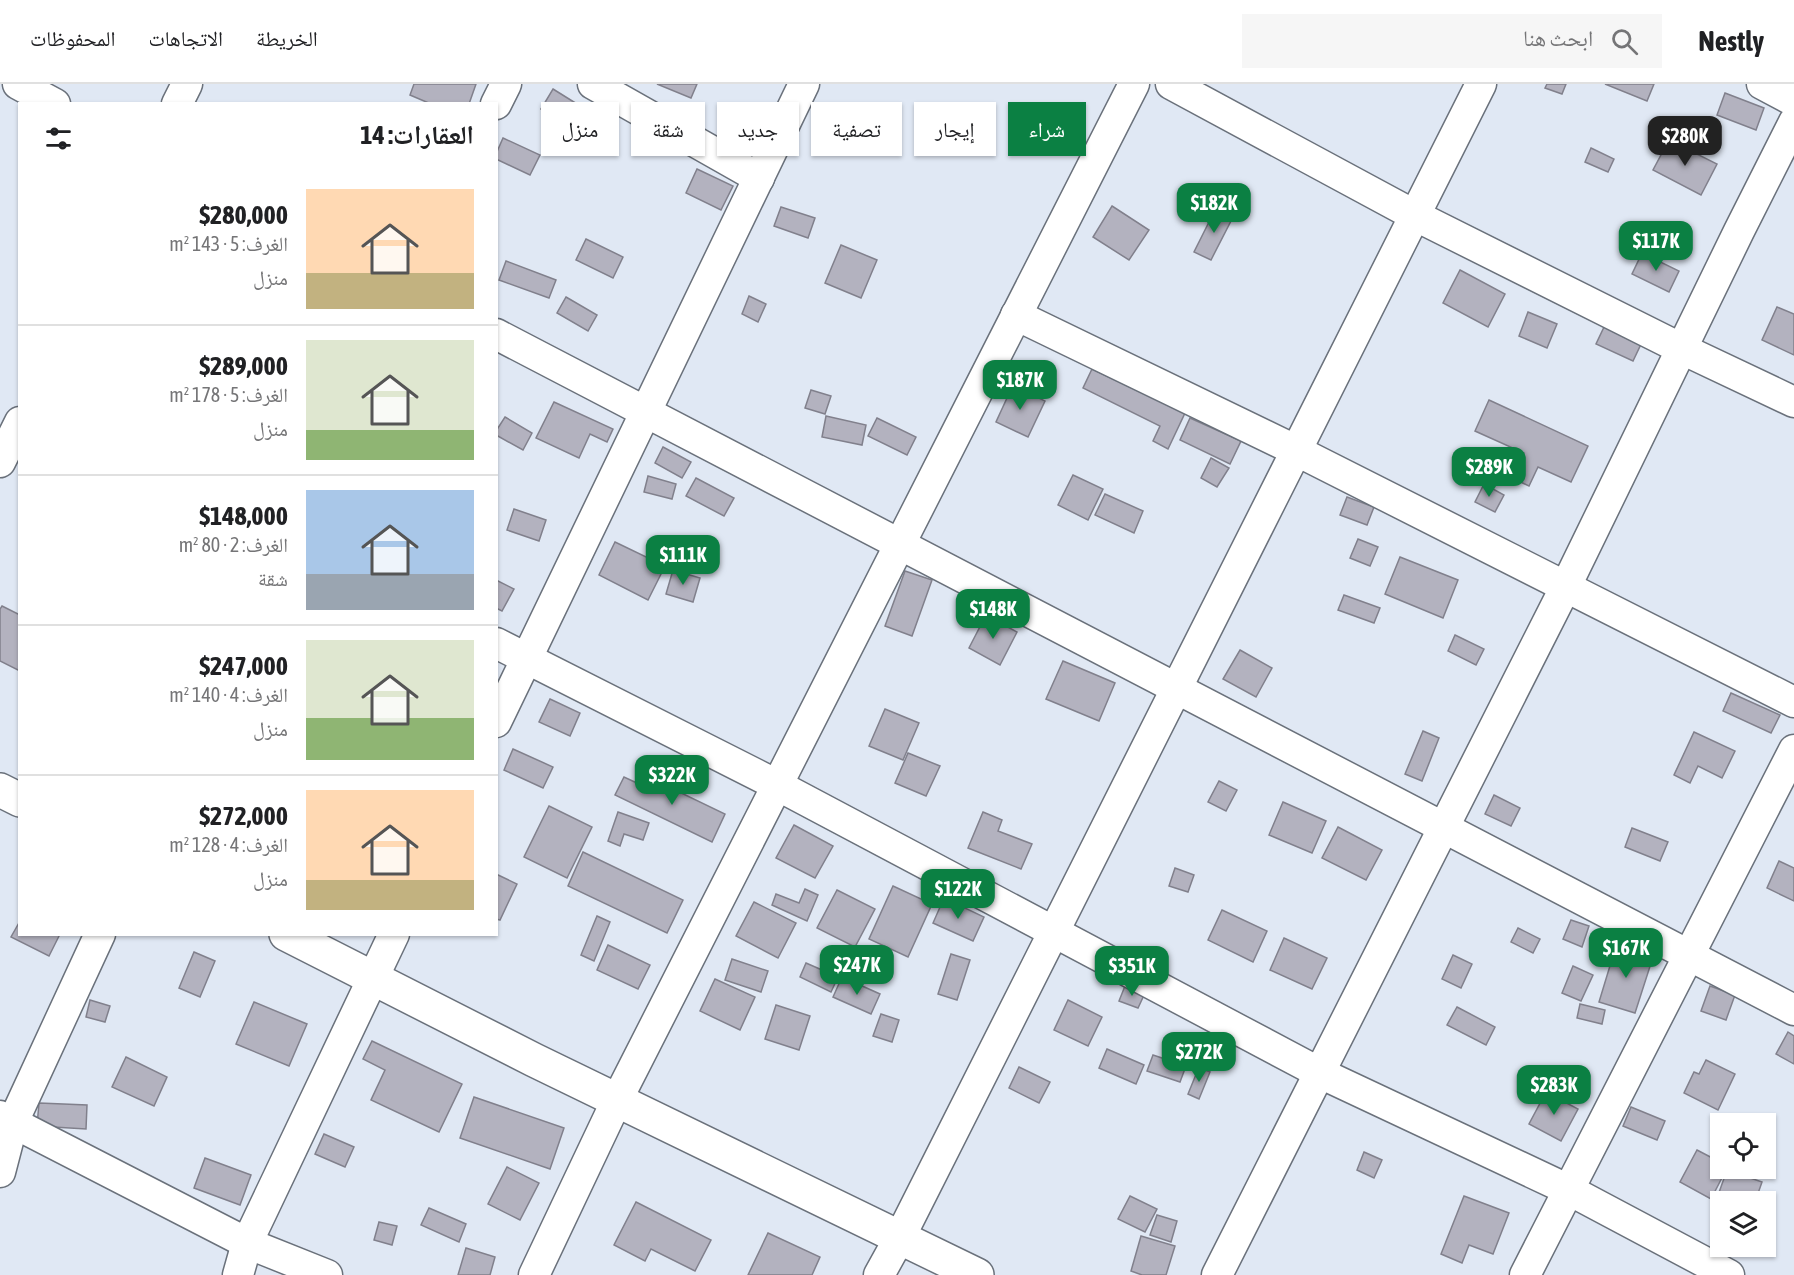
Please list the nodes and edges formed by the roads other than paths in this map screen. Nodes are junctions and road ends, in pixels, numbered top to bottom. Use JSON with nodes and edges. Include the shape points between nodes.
{"nodes":[{"id":1,"x":18,"y":84,"type":"edge"},
{"id":2,"x":187,"y":84,"type":"edge"},
{"id":3,"x":506,"y":84,"type":"edge"},
{"id":4,"x":593,"y":84,"type":"edge"},
{"id":5,"x":804,"y":84,"type":"edge"},
{"id":6,"x":1134,"y":84,"type":"edge"},
{"id":7,"x":1171,"y":84,"type":"edge"},
{"id":8,"x":1480,"y":84,"type":"edge"},
{"id":9,"x":1762,"y":84,"type":"edge"},
{"id":10,"x":1794,"y":100,"type":"edge"},
{"id":11,"x":51,"y":102,"type":"edge"},
{"id":12,"x":178,"y":102,"type":"edge"},
{"id":13,"x":497,"y":102,"type":"edge"},
{"id":14,"x":1794,"y":122,"type":"edge"},
{"id":15,"x":759,"y":178,"type":"junction"},
{"id":16,"x":1413,"y":214,"type":"junction"},
{"id":17,"x":1016,"y":315,"type":"junction"},
{"id":18,"x":498,"y":335,"type":"edge"},
{"id":19,"x":1683,"y":349,"type":"junction"},
{"id":20,"x":1794,"y":402,"type":"edge"},
{"id":21,"x":646,"y":412,"type":"junction"},
{"id":22,"x":18,"y":426,"type":"edge"},
{"id":23,"x":1295,"y":450,"type":"junction"},
{"id":24,"x":0,"y":462,"type":"edge"},
{"id":25,"x":900,"y":544,"type":"junction"},
{"id":26,"x":1566,"y":586,"type":"junction"},
{"id":27,"x":498,"y":644,"type":"edge"},
{"id":28,"x":527,"y":658,"type":"junction"},
{"id":29,"x":1176,"y":688,"type":"junction"},
{"id":30,"x":1794,"y":702,"type":"edge"},
{"id":31,"x":498,"y":718,"type":"edge"},
{"id":32,"x":1794,"y":750,"type":"edge"},
{"id":33,"x":777,"y":785,"type":"junction"},
{"id":34,"x":0,"y":790,"type":"edge"},
{"id":35,"x":18,"y":799,"type":"edge"},
{"id":36,"x":1444,"y":827,"type":"junction"},
{"id":37,"x":1054,"y":931,"type":"junction"},
{"id":38,"x":99,"y":936,"type":"edge"},
{"id":39,"x":290,"y":936,"type":"edge"},
{"id":40,"x":393,"y":936,"type":"edge"},
{"id":41,"x":1689,"y":955,"type":"junction"},
{"id":42,"x":373,"y":979,"type":"junction"},
{"id":43,"x":1794,"y":1010,"type":"edge"},
{"id":44,"x":1320,"y":1073,"type":"junction"},
{"id":45,"x":617,"y":1100,"type":"junction"},
{"id":46,"x":7,"y":1119,"type":"edge"},
{"id":47,"x":0,"y":1172,"type":"edge"},
{"id":48,"x":1569,"y":1190,"type":"junction"},
{"id":49,"x":900,"y":1237,"type":"junction"},
{"id":50,"x":247,"y":1243,"type":"junction"},
{"id":51,"x":238,"y":1275,"type":"edge"},
{"id":52,"x":327,"y":1275,"type":"edge"},
{"id":53,"x":534,"y":1275,"type":"edge"},
{"id":54,"x":879,"y":1275,"type":"edge"},
{"id":55,"x":977,"y":1275,"type":"edge"},
{"id":56,"x":1217,"y":1275,"type":"edge"},
{"id":57,"x":1525,"y":1275,"type":"edge"},
{"id":58,"x":1729,"y":1275,"type":"edge"}],
"edges":[{"from":1,"to":11,"type":"street"},
{"from":2,"to":12,"type":"street"},
{"from":3,"to":13,"type":"street"},
{"from":4,"to":15,"type":"street"},
{"from":5,"to":15,"type":"street"},
{"from":6,"to":17,"type":"street"},
{"from":7,"to":16,"type":"street"},
{"from":8,"to":16,"type":"street"},
{"from":9,"to":10,"type":"street"},
{"from":14,"to":19,"type":"street"},
{"from":15,"to":21,"type":"street"},
{"from":16,"to":19,"type":"street"},
{"from":16,"to":23,"type":"street"},
{"from":17,"to":23,"type":"street"},
{"from":17,"to":25,"type":"street"},
{"from":18,"to":21,"type":"street"},
{"from":19,"to":20,"type":"street"},
{"from":19,"to":26,"type":"street"},
{"from":21,"to":25,"type":"street"},
{"from":21,"to":28,"type":"street"},
{"from":22,"to":24,"type":"street"},
{"from":23,"to":26,"type":"street"},
{"from":23,"to":29,"type":"street"},
{"from":25,"to":29,"type":"street"},
{"from":25,"to":33,"type":"street"},
{"from":26,"to":30,"type":"street"},
{"from":26,"to":36,"type":"street"},
{"from":27,"to":28,"type":"street"},
{"from":28,"to":31,"type":"street"},
{"from":28,"to":33,"type":"street"},
{"from":29,"to":36,"type":"street"},
{"from":29,"to":37,"type":"street"},
{"from":32,"to":41,"type":"street"},
{"from":33,"to":37,"type":"street"},
{"from":33,"to":45,"type":"street"},
{"from":34,"to":35,"type":"main road"},
{"from":36,"to":41,"type":"street"},
{"from":36,"to":44,"type":"street"},
{"from":37,"to":44,"type":"street"},
{"from":37,"to":49,"type":"street"},
{"from":38,"to":46,"type":"street"},
{"from":39,"to":42,"type":"main road"},
{"from":40,"to":42,"type":"street"},
{"from":41,"to":43,"type":"street"},
{"from":41,"to":48,"type":"street"},
{"from":42,"to":45,"type":"main road"},
{"from":42,"to":50,"type":"street"},
{"from":44,"to":48,"type":"street"},
{"from":44,"to":56,"type":"street"},
{"from":45,"to":49,"type":"main road"},
{"from":45,"to":53,"type":"street"},
{"from":46,"to":47,"type":"street"},
{"from":46,"to":50,"type":"street"},
{"from":48,"to":57,"type":"street"},
{"from":48,"to":58,"type":"street"},
{"from":49,"to":54,"type":"street"},
{"from":49,"to":55,"type":"main road"},
{"from":50,"to":51,"type":"street"},
{"from":50,"to":52,"type":"street"}]}
